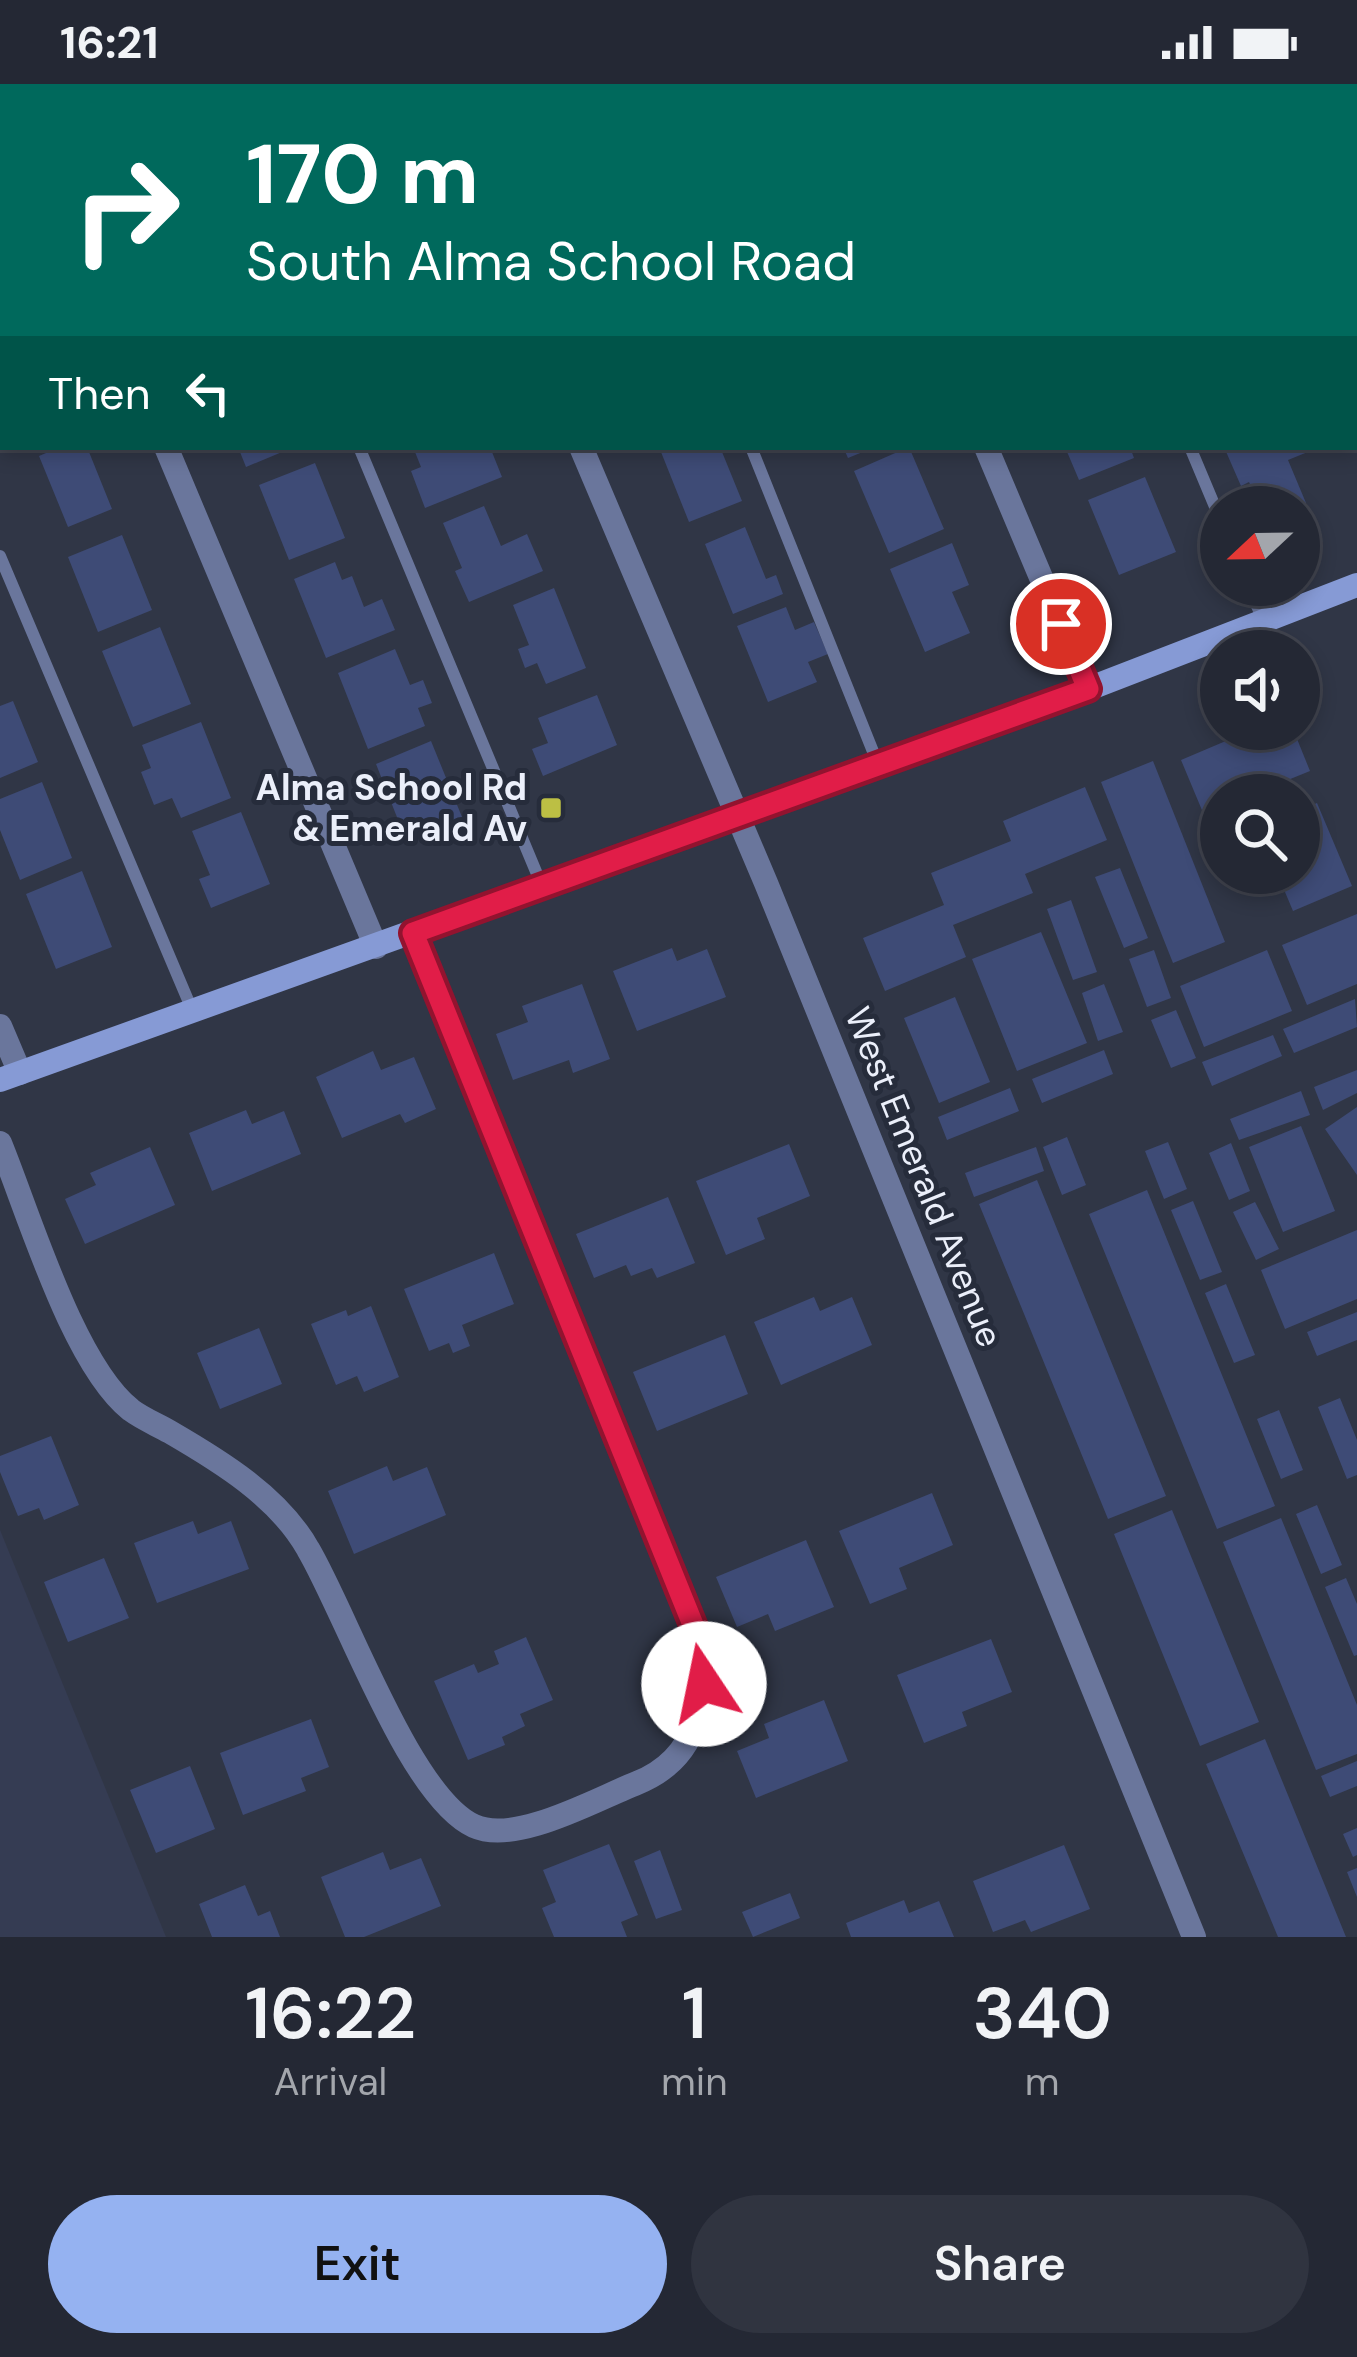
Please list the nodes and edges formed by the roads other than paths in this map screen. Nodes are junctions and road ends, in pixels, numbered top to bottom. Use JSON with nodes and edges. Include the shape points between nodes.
{"nodes":[{"id":1,"x":167,"y":450,"type":"edge"},
{"id":2,"x":360,"y":450,"type":"edge"},
{"id":3,"x":582,"y":450,"type":"edge"},
{"id":4,"x":752,"y":450,"type":"edge"},
{"id":5,"x":987,"y":450,"type":"edge"},
{"id":6,"x":1191,"y":450,"type":"edge"},
{"id":7,"x":1206,"y":486,"type":"edge"},
{"id":8,"x":0,"y":556,"type":"edge"},
{"id":9,"x":1357,"y":585,"type":"edge"},
{"id":10,"x":1257,"y":606,"type":"edge"},
{"id":11,"x":1264,"y":622,"type":"junction"},
{"id":12,"x":1088,"y":689,"type":"junction"},
{"id":13,"x":878,"y":764,"type":"junction"},
{"id":14,"x":738,"y":814,"type":"junction"},
{"id":15,"x":542,"y":886,"type":"junction"},
{"id":16,"x":413,"y":933,"type":"junction"},
{"id":17,"x":376,"y":946,"type":"junction"},
{"id":18,"x":193,"y":1012,"type":"junction"},
{"id":19,"x":0,"y":1026,"type":"edge"},
{"id":20,"x":10,"y":1076,"type":"edge"},
{"id":21,"x":0,"y":1143,"type":"edge"},
{"id":22,"x":1194,"y":1937,"type":"edge"}],
"edges":[{"from":1,"to":17,"type":"street"},
{"from":2,"to":15,"type":"lane"},
{"from":3,"to":14,"type":"street","name":"West Emerald Avenue"},
{"from":4,"to":13,"type":"lane"},
{"from":5,"to":12,"type":"street"},
{"from":6,"to":7,"type":"lane"},
{"from":8,"to":18,"type":"lane"},
{"from":9,"to":11,"type":"main road"},
{"from":10,"to":11,"type":"lane"},
{"from":11,"to":12,"type":"main road"},
{"from":12,"to":13,"type":"main road"},
{"from":13,"to":14,"type":"main road"},
{"from":14,"to":15,"type":"main road"},
{"from":14,"to":22,"type":"street","name":"West Emerald Avenue"},
{"from":15,"to":16,"type":"main road"},
{"from":16,"to":17,"type":"main road"},
{"from":16,"to":21,"type":"street","via":[[698,1637],[700,1715],[650,1778],[529,1827],[495,1832],[444,1804],[417,1767],[307,1545],[232,1471],[132,1410],[98,1376]]},
{"from":17,"to":18,"type":"main road"},
{"from":18,"to":20,"type":"main road"},
{"from":19,"to":20,"type":"street"}]}
